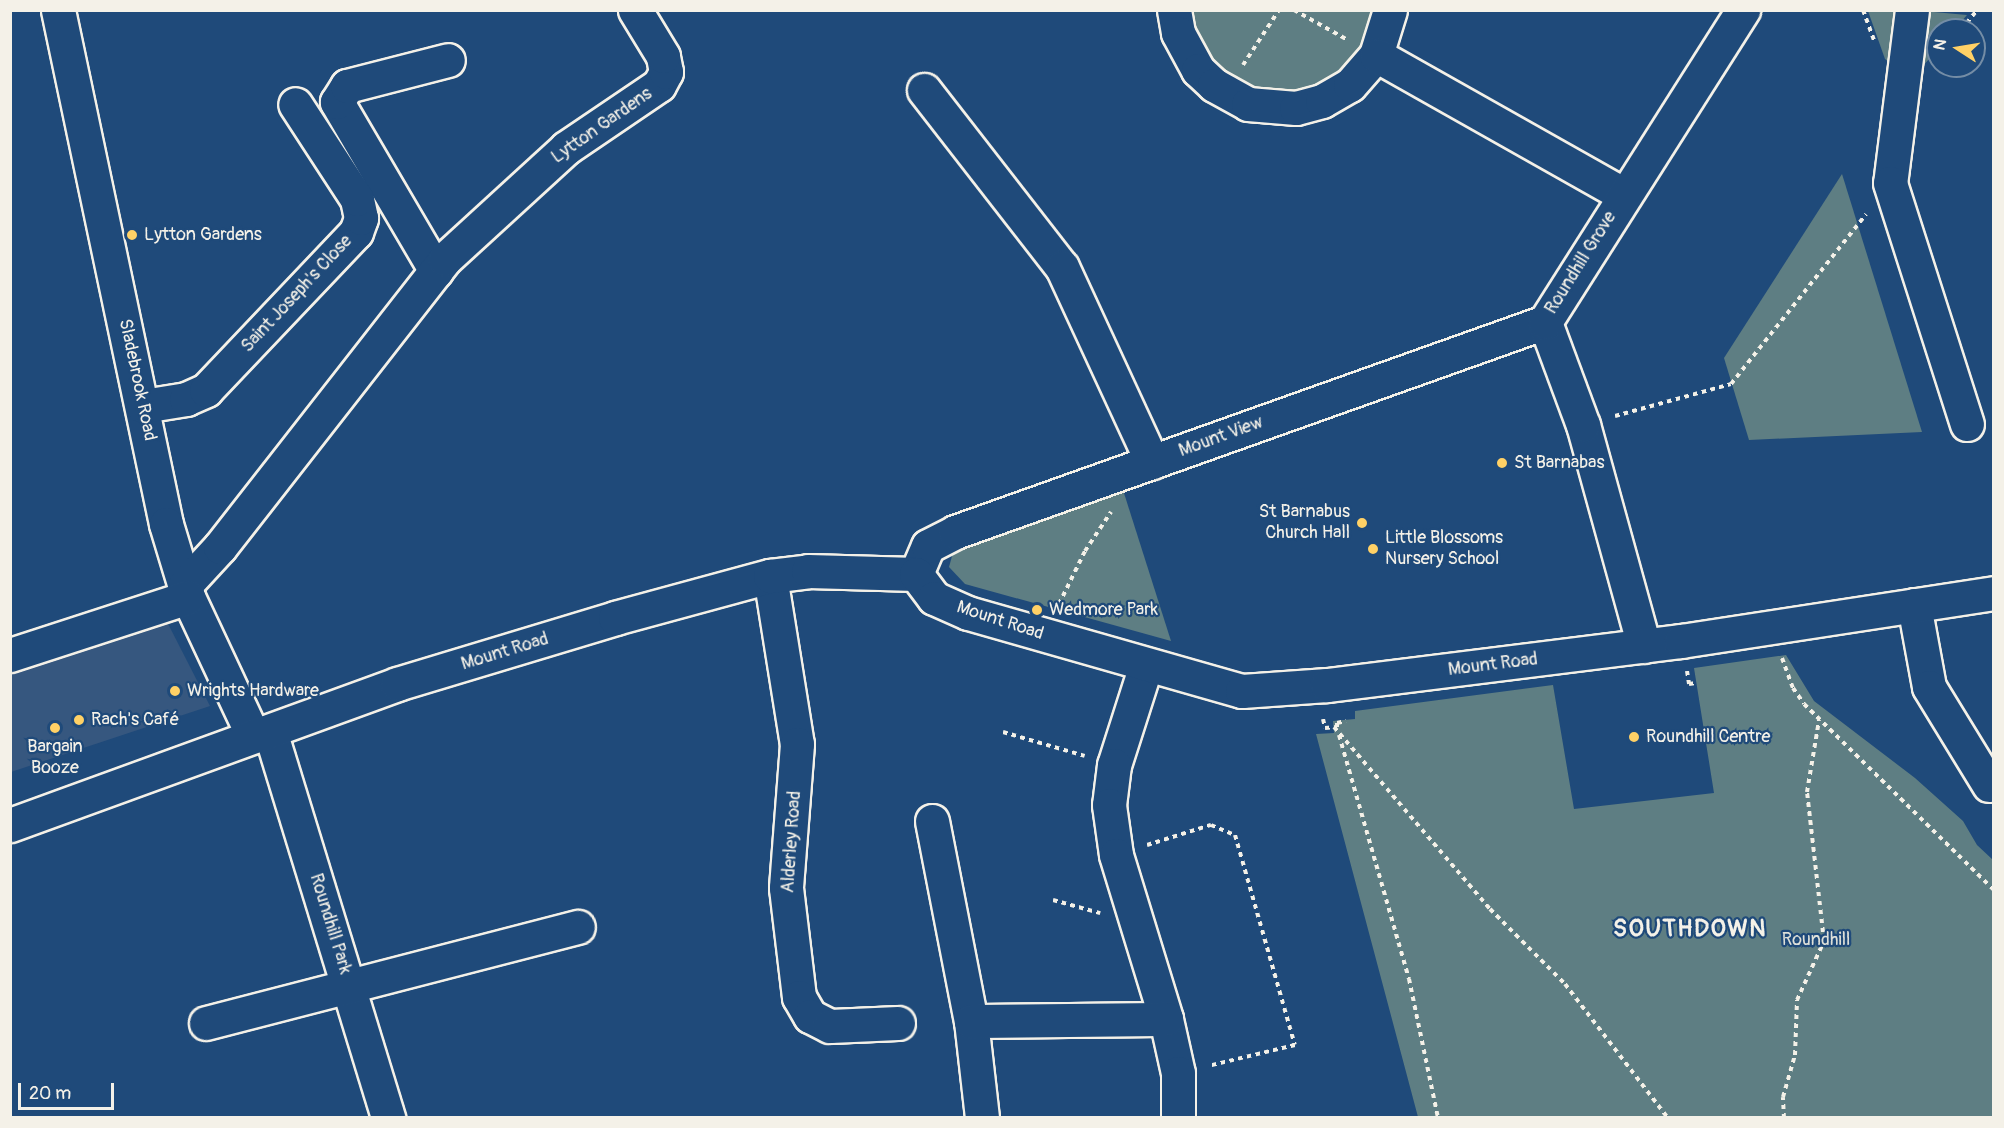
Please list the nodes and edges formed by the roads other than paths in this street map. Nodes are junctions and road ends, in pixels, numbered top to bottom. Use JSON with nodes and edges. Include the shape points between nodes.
{"nodes":[{"id":1,"x":58,"y":10,"type":"edge"},
{"id":2,"x":635,"y":10,"type":"edge"},
{"id":3,"x":1174,"y":10,"type":"edge"},
{"id":4,"x":1390,"y":10,"type":"edge"},
{"id":5,"x":1743,"y":10,"type":"edge"},
{"id":6,"x":1912,"y":10,"type":"edge"},
{"id":7,"x":1376,"y":55,"type":"junction"},
{"id":8,"x":448,"y":60,"type":"dead end"},
{"id":9,"x":924,"y":90,"type":"dead end"},
{"id":10,"x":295,"y":104,"type":"dead end"},
{"id":11,"x":1623,"y":194,"type":"junction"},
{"id":12,"x":436,"y":271,"type":"junction"},
{"id":13,"x":1545,"y":321,"type":"junction"},
{"id":14,"x":143,"y":406,"type":"junction"},
{"id":15,"x":1967,"y":424,"type":"dead end"},
{"id":16,"x":1144,"y":464,"type":"junction"},
{"id":17,"x":915,"y":574,"type":"junction"},
{"id":18,"x":770,"y":576,"type":"junction"},
{"id":19,"x":187,"y":591,"type":"junction"},
{"id":20,"x":1994,"y":593,"type":"edge"},
{"id":21,"x":1914,"y":605,"type":"junction"},
{"id":22,"x":1644,"y":646,"type":"junction"},
{"id":23,"x":10,"y":655,"type":"edge"},
{"id":24,"x":1146,"y":666,"type":"junction"},
{"id":25,"x":262,"y":734,"type":"junction"},
{"id":26,"x":1989,"y":786,"type":"dead end"},
{"id":27,"x":932,"y":821,"type":"dead end"},
{"id":28,"x":10,"y":825,"type":"edge"},
{"id":29,"x":578,"y":927,"type":"dead end"},
{"id":30,"x":350,"y":987,"type":"junction"},
{"id":31,"x":1166,"y":1019,"type":"junction"},
{"id":32,"x":971,"y":1021,"type":"junction"},
{"id":33,"x":206,"y":1023,"type":"dead end"},
{"id":34,"x":898,"y":1023,"type":"dead end"},
{"id":35,"x":388,"y":1118,"type":"edge"},
{"id":36,"x":982,"y":1118,"type":"edge"},
{"id":37,"x":1178,"y":1118,"type":"edge"}],
"edges":[{"from":1,"to":14,"type":"street","name":"Sladebrook Road"},
{"from":2,"to":12,"type":"street","name":"Lytton Gardens","via":[[663,56],[666,72],[659,85],[566,148],[515,191]]},
{"from":3,"to":7,"type":"street","via":[[1178,33],[1198,70],[1214,85],[1248,104],[1296,108],[1322,102],[1350,85]]},
{"from":4,"to":7,"type":"street"},
{"from":5,"to":11,"type":"street","name":"Roundhill Grove"},
{"from":6,"to":15,"type":"street","via":[[1890,183]]},
{"from":7,"to":11,"type":"street"},
{"from":8,"to":12,"type":"street","via":[[347,86],[337,102]]},
{"from":9,"to":16,"type":"street","via":[[1062,267]]},
{"from":10,"to":14,"type":"street","name":"Saint Joseph's Close","via":[[357,200],[361,218],[356,232],[206,390],[186,399]]},
{"from":11,"to":13,"type":"street","name":"Roundhill Grove"},
{"from":12,"to":19,"type":"street","name":"Lytton Gardens"},
{"from":13,"to":16,"type":"street","name":"Mount View"},
{"from":13,"to":22,"type":"street","name":"Roundhill Grove","via":[[1582,425]]},
{"from":14,"to":19,"type":"street","name":"Sladebrook Road","via":[[166,524]]},
{"from":16,"to":17,"type":"street","name":"Mount View","via":[[955,532],[928,546]]},
{"from":17,"to":18,"type":"street","name":"Mount Road","via":[[843,569]]},
{"from":17,"to":24,"type":"street","name":"Mount Road","via":[[934,598],[968,613]]},
{"from":18,"to":25,"type":"street","name":"Mount Road","via":[[397,684]]},
{"from":18,"to":34,"type":"street","name":"Alderley Road","via":[[797,744],[786,888],[799,997],[810,1016],[830,1026]]},
{"from":19,"to":23,"type":"street"},
{"from":19,"to":25,"type":"street","name":"Sladebrook Road"},
{"from":20,"to":21,"type":"street","name":"Mount Road"},
{"from":21,"to":22,"type":"street","name":"Mount Road"},
{"from":21,"to":26,"type":"street","via":[[1929,687]]},
{"from":22,"to":24,"type":"street","name":"Mount Road","via":[[1270,691],[1242,691]]},
{"from":24,"to":31,"type":"street","via":[[1114,765],[1109,805],[1116,855]]},
{"from":25,"to":28,"type":"street","name":"Mount Road"},
{"from":25,"to":30,"type":"street","name":"Roundhill Park"},
{"from":27,"to":32,"type":"street"},
{"from":29,"to":30,"type":"street"},
{"from":30,"to":33,"type":"street"},
{"from":30,"to":35,"type":"street","name":"Roundhill Park"},
{"from":31,"to":32,"type":"street"},
{"from":31,"to":37,"type":"street","via":[[1178,1073]]},
{"from":32,"to":36,"type":"street"}]}
